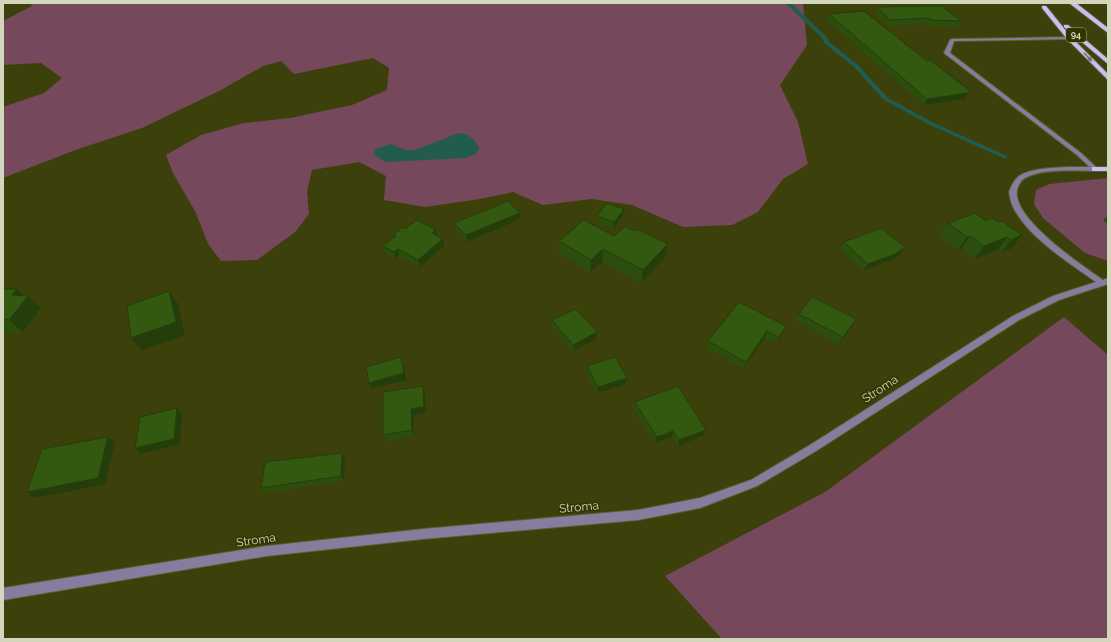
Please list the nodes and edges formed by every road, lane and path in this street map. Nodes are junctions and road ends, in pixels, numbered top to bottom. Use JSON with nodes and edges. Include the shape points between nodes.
{"nodes":[{"id":1,"x":1072,"y":3,"type":"edge"},
{"id":2,"x":1041,"y":5,"type":"edge"},
{"id":3,"x":1108,"y":31,"type":"edge"},
{"id":4,"x":1069,"y":38,"type":"junction"},
{"id":5,"x":1108,"y":62,"type":"edge"},
{"id":6,"x":1108,"y":78,"type":"edge"},
{"id":7,"x":1096,"y":169,"type":"junction"},
{"id":8,"x":1108,"y":169,"type":"edge"},
{"id":9,"x":1105,"y":282,"type":"edge"},
{"id":10,"x":3,"y":594,"type":"edge"}],
"edges":[{"from":1,"to":3,"type":"main road","number":"94"},
{"from":2,"to":4,"type":"main road"},
{"from":2,"to":5,"type":"main road","number":"94"},
{"from":4,"to":6,"type":"main road","one_way":true},
{"from":4,"to":7,"type":"street","via":[[952,40],[947,53]]},
{"from":7,"to":8,"type":"main road"},
{"from":7,"to":9,"type":"street","name":"Stroma","via":[[1064,169],[1027,176],[1018,180],[1012,196],[1019,214],[1029,224],[1064,255]]},
{"from":9,"to":10,"type":"street","name":"Stroma","via":[[1056,298],[1016,318],[754,483],[700,503],[638,515],[423,534],[267,552]]}]}
